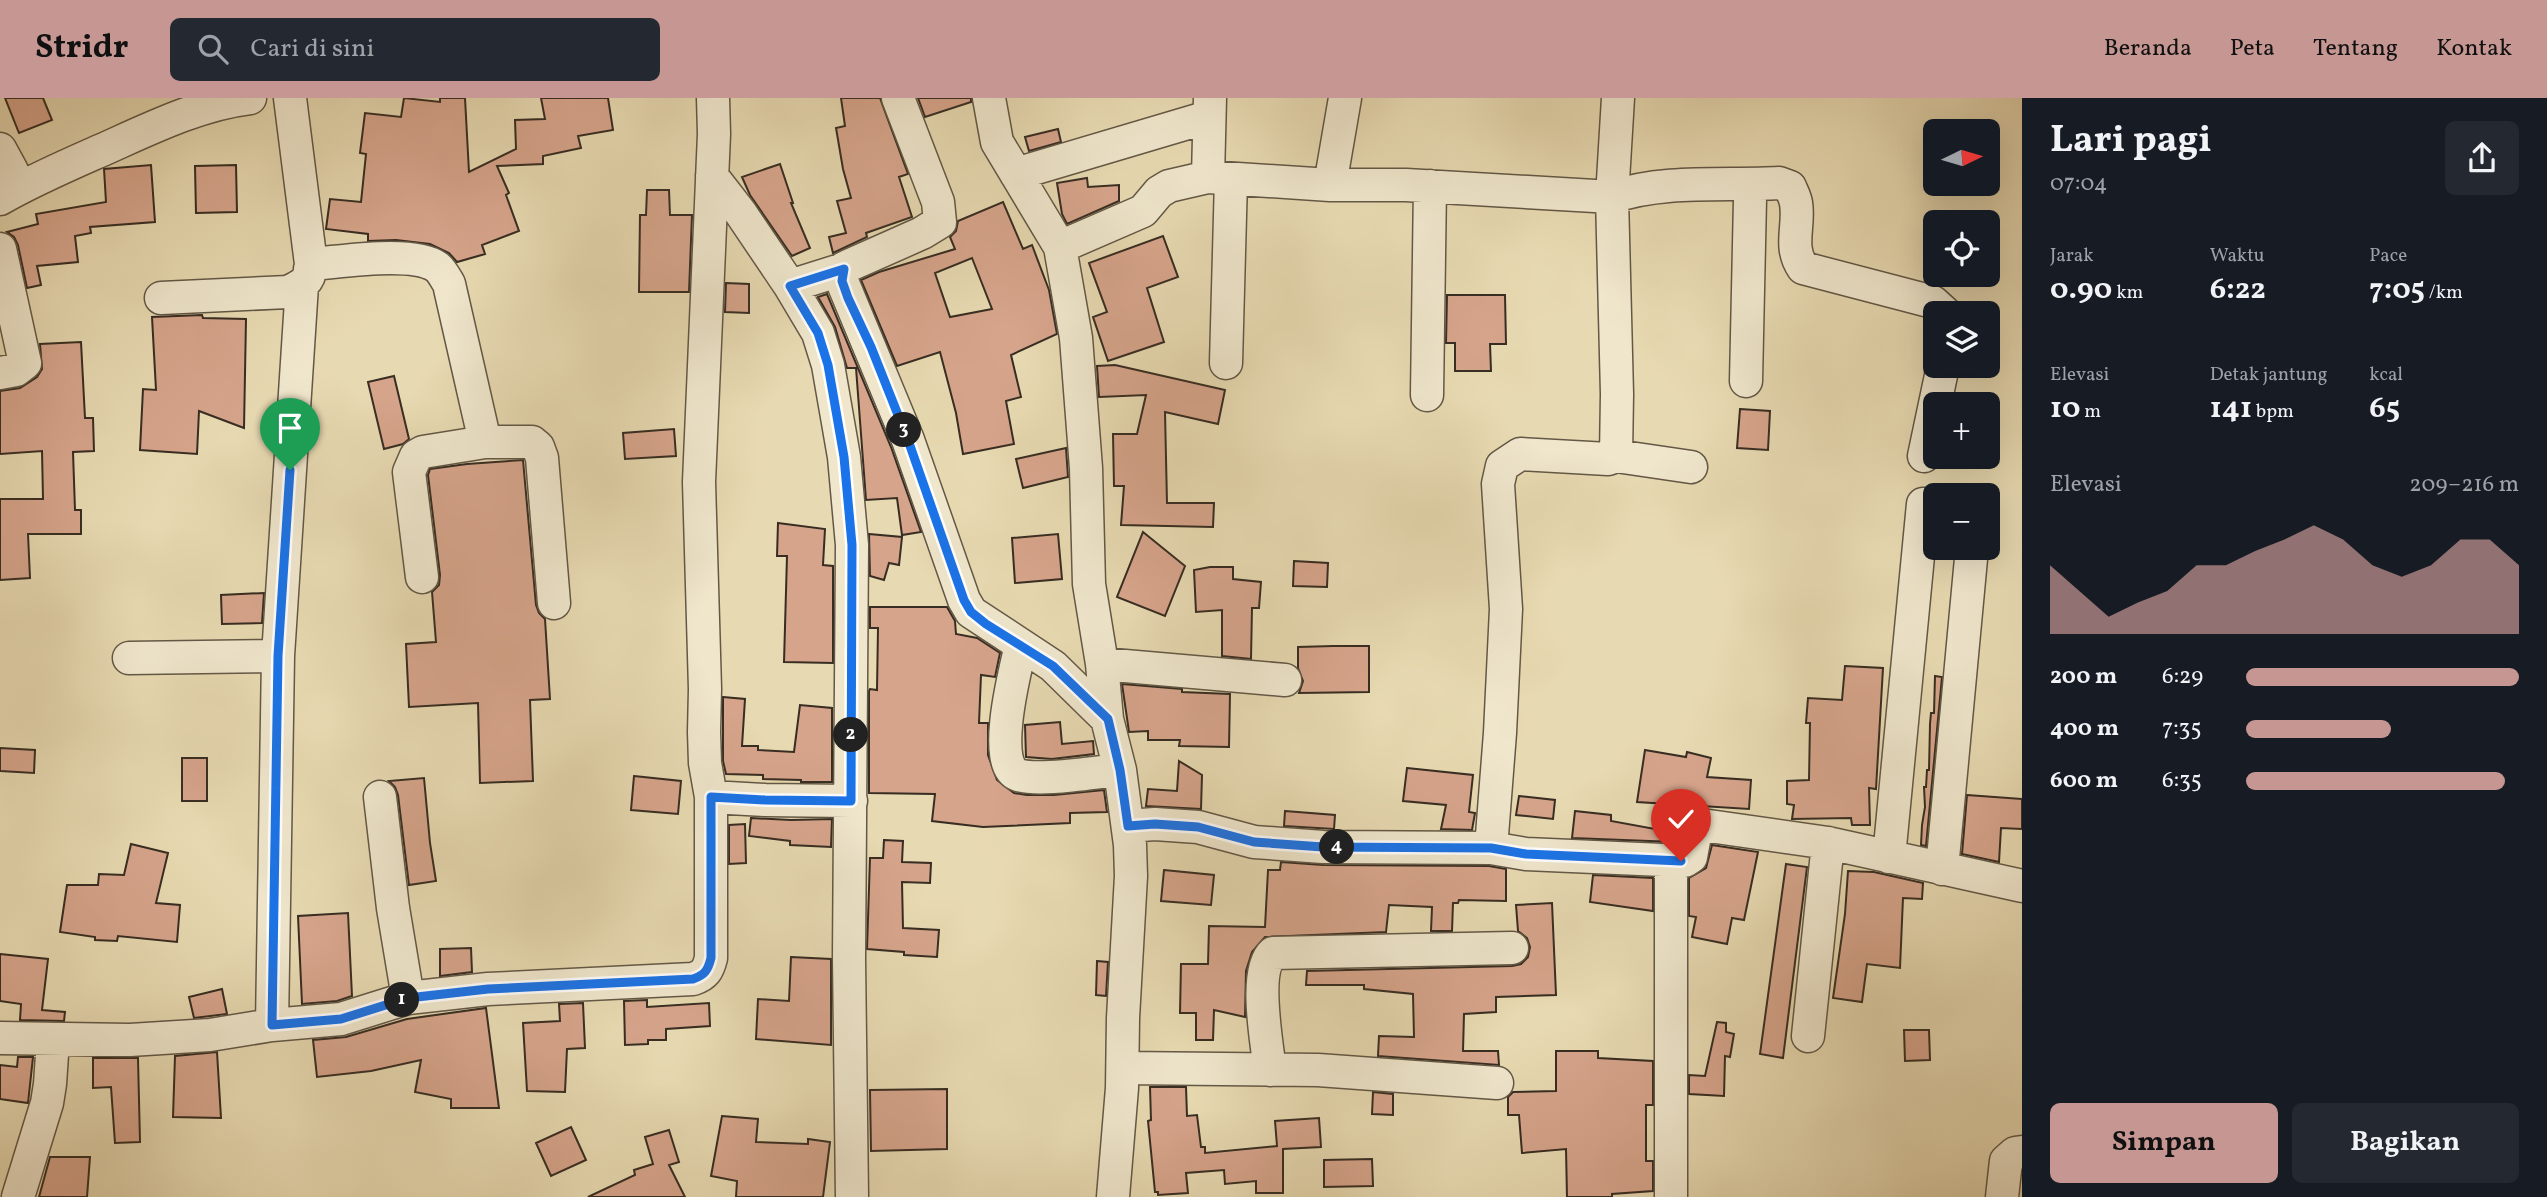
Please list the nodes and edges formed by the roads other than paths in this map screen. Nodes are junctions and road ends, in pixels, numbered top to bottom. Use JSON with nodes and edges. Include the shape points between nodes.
{"nodes":[{"id":1,"x":290,"y":98,"type":"edge"},
{"id":2,"x":713,"y":98,"type":"edge"},
{"id":3,"x":898,"y":98,"type":"edge"},
{"id":4,"x":989,"y":98,"type":"edge"},
{"id":5,"x":1345,"y":98,"type":"edge"},
{"id":6,"x":1618,"y":98,"type":"edge"},
{"id":7,"x":240,"y":99,"type":"edge"},
{"id":8,"x":1209,"y":107,"type":"edge"},
{"id":9,"x":0,"y":149,"type":"edge"},
{"id":10,"x":1016,"y":174,"type":"junction"},
{"id":11,"x":712,"y":176,"type":"junction"},
{"id":12,"x":1220,"y":178,"type":"junction"},
{"id":13,"x":1331,"y":185,"type":"junction"},
{"id":14,"x":1741,"y":185,"type":"junction"},
{"id":15,"x":1430,"y":186,"type":"junction"},
{"id":16,"x":8,"y":194,"type":"edge"},
{"id":17,"x":1612,"y":197,"type":"junction"},
{"id":18,"x":1060,"y":247,"type":"junction"},
{"id":19,"x":0,"y":249,"type":"edge"},
{"id":20,"x":844,"y":269,"type":"junction"},
{"id":21,"x":307,"y":274,"type":"junction"},
{"id":22,"x":790,"y":286,"type":"junction"},
{"id":23,"x":161,"y":298,"type":"dead end"},
{"id":24,"x":1929,"y":301,"type":"edge"},
{"id":25,"x":1226,"y":363,"type":"dead end"},
{"id":26,"x":0,"y":373,"type":"edge"},
{"id":27,"x":1746,"y":381,"type":"dead end"},
{"id":28,"x":1427,"y":395,"type":"dead end"},
{"id":29,"x":485,"y":442,"type":"junction"},
{"id":30,"x":1616,"y":456,"type":"junction"},
{"id":31,"x":1690,"y":467,"type":"dead end"},
{"id":32,"x":1923,"y":505,"type":"dead end"},
{"id":33,"x":1971,"y":560,"type":"edge"},
{"id":34,"x":422,"y":576,"type":"dead end"},
{"id":35,"x":554,"y":603,"type":"dead end"},
{"id":36,"x":1021,"y":645,"type":"junction"},
{"id":37,"x":278,"y":656,"type":"junction"},
{"id":38,"x":129,"y":658,"type":"dead end"},
{"id":39,"x":1102,"y":664,"type":"junction"},
{"id":40,"x":1285,"y":680,"type":"dead end"},
{"id":41,"x":1108,"y":719,"type":"junction"},
{"id":42,"x":1120,"y":770,"type":"junction"},
{"id":43,"x":380,"y":797,"type":"dead end"},
{"id":44,"x":711,"y":797,"type":"junction"},
{"id":45,"x":851,"y":801,"type":"junction"},
{"id":46,"x":1128,"y":826,"type":"junction"},
{"id":47,"x":1828,"y":843,"type":"junction"},
{"id":48,"x":1491,"y":848,"type":"junction"},
{"id":49,"x":1889,"y":857,"type":"junction"},
{"id":50,"x":1671,"y":859,"type":"junction"},
{"id":51,"x":1942,"y":869,"type":"junction"},
{"id":52,"x":2022,"y":886,"type":"edge"},
{"id":53,"x":1512,"y":948,"type":"dead end"},
{"id":54,"x":408,"y":998,"type":"junction"},
{"id":55,"x":272,"y":1025,"type":"junction"},
{"id":56,"x":1808,"y":1037,"type":"dead end"},
{"id":57,"x":0,"y":1038,"type":"edge"},
{"id":58,"x":53,"y":1040,"type":"junction"},
{"id":59,"x":1123,"y":1068,"type":"junction"},
{"id":60,"x":1270,"y":1070,"type":"junction"},
{"id":61,"x":1497,"y":1083,"type":"dead end"},
{"id":62,"x":2022,"y":1152,"type":"edge"},
{"id":63,"x":18,"y":1197,"type":"edge"},
{"id":64,"x":852,"y":1197,"type":"edge"},
{"id":65,"x":1113,"y":1197,"type":"edge"},
{"id":66,"x":1671,"y":1197,"type":"edge"},
{"id":67,"x":2002,"y":1197,"type":"edge"}],
"edges":[{"from":1,"to":21,"type":"street"},
{"from":2,"to":11,"type":"street"},
{"from":3,"to":20,"type":"street","via":[[938,202],[940,222]]},
{"from":4,"to":10,"type":"street","via":[[997,142]]},
{"from":5,"to":13,"type":"street"},
{"from":6,"to":17,"type":"street"},
{"from":7,"to":16,"type":"street","via":[[143,132]]},
{"from":8,"to":10,"type":"street"},
{"from":8,"to":12,"type":"street"},
{"from":9,"to":16,"type":"street","via":[[12,170]]},
{"from":10,"to":18,"type":"street"},
{"from":11,"to":22,"type":"street"},
{"from":11,"to":44,"type":"street","via":[[699,482],[705,763]]},
{"from":12,"to":13,"type":"street"},
{"from":12,"to":18,"type":"street","via":[[1169,186],[1143,211]]},
{"from":12,"to":25,"type":"street"},
{"from":13,"to":15,"type":"street"},
{"from":14,"to":17,"type":"street","via":[[1631,190]]},
{"from":14,"to":24,"type":"street","via":[[1779,183],[1790,187],[1796,202],[1796,258],[1803,268]]},
{"from":14,"to":27,"type":"street","via":[[1749,190],[1750,199]]},
{"from":15,"to":17,"type":"street"},
{"from":15,"to":28,"type":"street"},
{"from":17,"to":30,"type":"street"},
{"from":18,"to":39,"type":"street","via":[[1076,338],[1089,584]]},
{"from":19,"to":26,"type":"street","via":[[25,363]]},
{"from":20,"to":22,"type":"street"},
{"from":20,"to":36,"type":"street","via":[[842,281],[848,298],[908,440],[964,600],[971,612]]},
{"from":21,"to":23,"type":"street","via":[[288,292]]},
{"from":21,"to":29,"type":"street","via":[[407,257],[439,268],[450,285]]},
{"from":21,"to":37,"type":"street"},
{"from":22,"to":45,"type":"street","via":[[818,333],[844,457],[852,545]]},
{"from":29,"to":34,"type":"street","via":[[416,456],[409,472]]},
{"from":29,"to":35,"type":"street","via":[[532,442],[538,447]]},
{"from":30,"to":31,"type":"street"},
{"from":30,"to":48,"type":"street","via":[[1520,454],[1502,466],[1498,484],[1506,609]]},
{"from":32,"to":49,"type":"street"},
{"from":33,"to":51,"type":"street"},
{"from":36,"to":41,"type":"street","via":[[1053,666]]},
{"from":36,"to":42,"type":"street","via":[[1008,703],[1006,746],[1012,772],[1043,777]]},
{"from":37,"to":38,"type":"street"},
{"from":37,"to":55,"type":"street"},
{"from":39,"to":40,"type":"street"},
{"from":39,"to":41,"type":"street"},
{"from":41,"to":42,"type":"street"},
{"from":42,"to":46,"type":"street"},
{"from":43,"to":54,"type":"street"},
{"from":44,"to":45,"type":"street"},
{"from":44,"to":54,"type":"street","via":[[711,958],[702,976]]},
{"from":45,"to":64,"type":"street"},
{"from":46,"to":48,"type":"street","via":[[1198,827],[1254,842],[1323,847]]},
{"from":46,"to":59,"type":"street","via":[[1131,876]]},
{"from":47,"to":49,"type":"street"},
{"from":47,"to":50,"type":"street","via":[[1709,825],[1696,831],[1689,859]]},
{"from":47,"to":56,"type":"street"},
{"from":48,"to":50,"type":"street","via":[[1526,854]]},
{"from":49,"to":51,"type":"street"},
{"from":50,"to":66,"type":"street"},
{"from":51,"to":52,"type":"street"},
{"from":53,"to":60,"type":"street","via":[[1273,953],[1266,965],[1263,993]]},
{"from":54,"to":55,"type":"street","via":[[341,1019]]},
{"from":55,"to":58,"type":"street","via":[[210,1035]]},
{"from":57,"to":58,"type":"street"},
{"from":58,"to":63,"type":"street","via":[[47,1102]]},
{"from":59,"to":60,"type":"street"},
{"from":59,"to":65,"type":"street"},
{"from":60,"to":61,"type":"street"},
{"from":62,"to":67,"type":"street","via":[[2006,1161]]}]}
